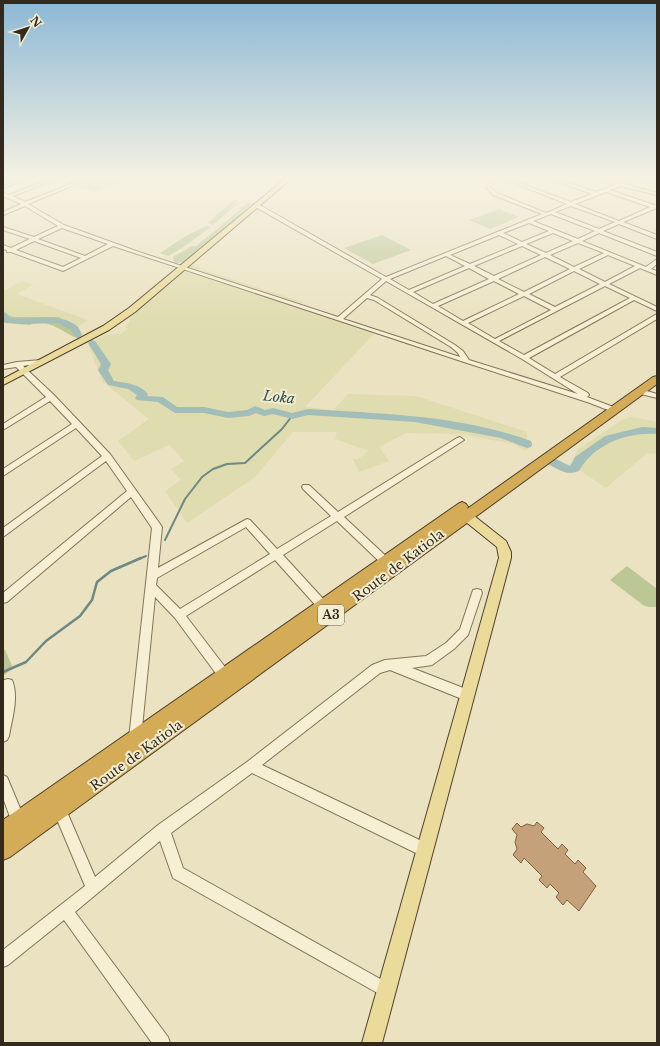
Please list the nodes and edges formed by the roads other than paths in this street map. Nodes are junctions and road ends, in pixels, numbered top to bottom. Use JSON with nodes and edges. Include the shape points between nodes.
{"nodes":[{"id":1,"x":60,"y":227,"type":"edge"},
{"id":2,"x":64,"y":227,"type":"edge"},
{"id":3,"x":230,"y":227,"type":"edge"},
{"id":4,"x":295,"y":227,"type":"edge"},
{"id":5,"x":514,"y":227,"type":"edge"},
{"id":6,"x":543,"y":227,"type":"edge"},
{"id":7,"x":586,"y":227,"type":"edge"},
{"id":8,"x":608,"y":227,"type":"edge"},
{"id":9,"x":628,"y":227,"type":"edge"},
{"id":10,"x":3,"y":228,"type":"edge"},
{"id":11,"x":553,"y":231,"type":"junction"},
{"id":12,"x":598,"y":231,"type":"junction"},
{"id":13,"x":499,"y":233,"type":"junction"},
{"id":14,"x":657,"y":238,"type":"edge"},
{"id":15,"x":34,"y":239,"type":"junction"},
{"id":16,"x":577,"y":241,"type":"junction"},
{"id":17,"x":113,"y":244,"type":"junction"},
{"id":18,"x":522,"y":244,"type":"junction"},
{"id":19,"x":3,"y":247,"type":"edge"},
{"id":20,"x":11,"y":250,"type":"junction"},
{"id":21,"x":3,"y":253,"type":"edge"},
{"id":22,"x":608,"y":253,"type":"junction"},
{"id":23,"x":445,"y":254,"type":"junction"},
{"id":24,"x":657,"y":254,"type":"edge"},
{"id":25,"x":545,"y":255,"type":"junction"},
{"id":26,"x":86,"y":258,"type":"junction"},
{"id":27,"x":657,"y":261,"type":"edge"},
{"id":28,"x":469,"y":266,"type":"junction"},
{"id":29,"x":639,"y":266,"type":"junction"},
{"id":30,"x":181,"y":268,"type":"junction"},
{"id":31,"x":574,"y":269,"type":"junction"},
{"id":32,"x":647,"y":269,"type":"junction"},
{"id":33,"x":656,"y":273,"type":"edge"},
{"id":34,"x":385,"y":278,"type":"junction"},
{"id":35,"x":493,"y":278,"type":"junction"},
{"id":36,"x":604,"y":284,"type":"junction"},
{"id":37,"x":409,"y":292,"type":"junction"},
{"id":38,"x":524,"y":294,"type":"junction"},
{"id":39,"x":366,"y":296,"type":"junction"},
{"id":40,"x":634,"y":298,"type":"junction"},
{"id":41,"x":433,"y":306,"type":"junction"},
{"id":42,"x":657,"y":309,"type":"edge"},
{"id":43,"x":556,"y":310,"type":"junction"},
{"id":44,"x":657,"y":316,"type":"edge"},
{"id":45,"x":339,"y":319,"type":"junction"},
{"id":46,"x":464,"y":323,"type":"junction"},
{"id":47,"x":495,"y":341,"type":"junction"},
{"id":48,"x":524,"y":358,"type":"junction"},
{"id":49,"x":3,"y":360,"type":"edge"},
{"id":50,"x":466,"y":361,"type":"junction"},
{"id":51,"x":41,"y":362,"type":"junction"},
{"id":52,"x":14,"y":364,"type":"junction"},
{"id":53,"x":3,"y":367,"type":"edge"},
{"id":54,"x":24,"y":370,"type":"junction"},
{"id":55,"x":657,"y":371,"type":"edge"},
{"id":56,"x":557,"y":376,"type":"junction"},
{"id":57,"x":657,"y":378,"type":"edge"},
{"id":58,"x":3,"y":382,"type":"edge"},
{"id":59,"x":640,"y":391,"type":"junction"},
{"id":60,"x":657,"y":396,"type":"edge"},
{"id":61,"x":51,"y":397,"type":"junction"},
{"id":62,"x":604,"y":406,"type":"junction"},
{"id":63,"x":77,"y":424,"type":"junction"},
{"id":64,"x":3,"y":427,"type":"edge"},
{"id":65,"x":460,"y":440,"type":"dead end"},
{"id":66,"x":107,"y":456,"type":"junction"},
{"id":67,"x":3,"y":473,"type":"edge"},
{"id":68,"x":306,"y":487,"type":"dead end"},
{"id":69,"x":132,"y":492,"type":"junction"},
{"id":70,"x":462,"y":512,"type":"junction"},
{"id":71,"x":337,"y":516,"type":"junction"},
{"id":72,"x":3,"y":533,"type":"edge"},
{"id":73,"x":276,"y":555,"type":"junction"},
{"id":74,"x":385,"y":561,"type":"junction"},
{"id":75,"x":152,"y":576,"type":"junction"},
{"id":76,"x":150,"y":588,"type":"junction"},
{"id":77,"x":476,"y":593,"type":"dead end"},
{"id":78,"x":3,"y":599,"type":"edge"},
{"id":79,"x":322,"y":605,"type":"junction"},
{"id":80,"x":179,"y":615,"type":"junction"},
{"id":81,"x":390,"y":664,"type":"junction"},
{"id":82,"x":224,"y":675,"type":"junction"},
{"id":83,"x":8,"y":684,"type":"dead end"},
{"id":84,"x":467,"y":695,"type":"junction"},
{"id":85,"x":3,"y":736,"type":"edge"},
{"id":86,"x":135,"y":738,"type":"junction"},
{"id":87,"x":251,"y":766,"type":"junction"},
{"id":88,"x":3,"y":781,"type":"edge"},
{"id":89,"x":59,"y":810,"type":"junction"},
{"id":90,"x":18,"y":820,"type":"junction"},
{"id":91,"x":3,"y":830,"type":"edge"},
{"id":92,"x":163,"y":830,"type":"junction"},
{"id":93,"x":3,"y":850,"type":"edge"},
{"id":94,"x":425,"y":850,"type":"junction"},
{"id":95,"x":93,"y":888,"type":"junction"},
{"id":96,"x":65,"y":910,"type":"junction"},
{"id":97,"x":3,"y":960,"type":"edge"},
{"id":98,"x":386,"y":990,"type":"junction"},
{"id":99,"x":162,"y":1043,"type":"edge"},
{"id":100,"x":372,"y":1043,"type":"edge"}],
"edges":[{"from":1,"to":15,"type":"street"},
{"from":2,"to":17,"type":"street"},
{"from":3,"to":30,"type":"main road"},
{"from":4,"to":34,"type":"street"},
{"from":5,"to":13,"type":"street"},
{"from":6,"to":11,"type":"street"},
{"from":7,"to":12,"type":"street"},
{"from":8,"to":12,"type":"street"},
{"from":9,"to":14,"type":"street"},
{"from":10,"to":15,"type":"street"},
{"from":11,"to":16,"type":"street"},
{"from":11,"to":18,"type":"street"},
{"from":12,"to":16,"type":"street"},
{"from":12,"to":24,"type":"street"},
{"from":13,"to":18,"type":"street"},
{"from":13,"to":23,"type":"street"},
{"from":15,"to":20,"type":"street"},
{"from":15,"to":26,"type":"street"},
{"from":16,"to":22,"type":"street"},
{"from":16,"to":25,"type":"street"},
{"from":17,"to":26,"type":"street"},
{"from":17,"to":30,"type":"street"},
{"from":18,"to":25,"type":"street"},
{"from":18,"to":28,"type":"street"},
{"from":19,"to":20,"type":"street"},
{"from":20,"to":21,"type":"street"},
{"from":20,"to":26,"type":"street","via":[[63,269]]},
{"from":22,"to":29,"type":"street"},
{"from":22,"to":31,"type":"street"},
{"from":23,"to":28,"type":"street"},
{"from":23,"to":34,"type":"street"},
{"from":25,"to":31,"type":"street"},
{"from":25,"to":35,"type":"street"},
{"from":27,"to":32,"type":"street"},
{"from":28,"to":35,"type":"street"},
{"from":28,"to":37,"type":"street"},
{"from":29,"to":32,"type":"street"},
{"from":29,"to":36,"type":"street"},
{"from":30,"to":45,"type":"street"},
{"from":30,"to":51,"type":"main road","via":[[132,310],[106,328]]},
{"from":31,"to":36,"type":"street"},
{"from":31,"to":38,"type":"street"},
{"from":32,"to":33,"type":"street"},
{"from":34,"to":37,"type":"street"},
{"from":34,"to":39,"type":"street"},
{"from":35,"to":38,"type":"street"},
{"from":35,"to":41,"type":"street"},
{"from":36,"to":40,"type":"street"},
{"from":36,"to":43,"type":"street"},
{"from":37,"to":41,"type":"street"},
{"from":38,"to":43,"type":"street"},
{"from":38,"to":46,"type":"street"},
{"from":39,"to":45,"type":"street"},
{"from":39,"to":50,"type":"street","via":[[376,299],[450,343],[461,352]]},
{"from":40,"to":42,"type":"street"},
{"from":40,"to":48,"type":"street"},
{"from":41,"to":46,"type":"street"},
{"from":43,"to":47,"type":"street"},
{"from":44,"to":56,"type":"street"},
{"from":45,"to":50,"type":"street"},
{"from":46,"to":47,"type":"street"},
{"from":47,"to":48,"type":"street"},
{"from":48,"to":56,"type":"street"},
{"from":49,"to":52,"type":"street"},
{"from":50,"to":62,"type":"street"},
{"from":51,"to":52,"type":"street"},
{"from":51,"to":54,"type":"main road"},
{"from":52,"to":53,"type":"street"},
{"from":52,"to":54,"type":"street"},
{"from":54,"to":58,"type":"main road"},
{"from":54,"to":61,"type":"street"},
{"from":55,"to":62,"type":"highway","name":"Route de Katiola","number":"A3"},
{"from":56,"to":62,"type":"street"},
{"from":57,"to":59,"type":"highway","name":"Route de Katiola","number":"A3"},
{"from":59,"to":60,"type":"street"},
{"from":59,"to":62,"type":"highway","name":"Route de Katiola","number":"A3"},
{"from":61,"to":63,"type":"street"},
{"from":61,"to":64,"type":"street"},
{"from":62,"to":70,"type":"highway","name":"Route de Katiola","number":"A3"},
{"from":63,"to":66,"type":"street"},
{"from":63,"to":67,"type":"street"},
{"from":65,"to":71,"type":"street"},
{"from":66,"to":69,"type":"street"},
{"from":66,"to":72,"type":"street"},
{"from":68,"to":71,"type":"street"},
{"from":69,"to":75,"type":"street","via":[[157,527]]},
{"from":69,"to":78,"type":"street"},
{"from":70,"to":74,"type":"highway","name":"Route de Katiola","number":"A3"},
{"from":70,"to":84,"type":"main road","via":[[502,544],[505,552]]},
{"from":70,"to":89,"type":"highway","name":"Route de Katiola","number":"A3","via":[[328,617]]},
{"from":71,"to":73,"type":"street"},
{"from":71,"to":74,"type":"street"},
{"from":73,"to":75,"type":"street","via":[[246,522]]},
{"from":73,"to":79,"type":"street"},
{"from":73,"to":80,"type":"street"},
{"from":74,"to":79,"type":"highway","name":"Route de Katiola","number":"A3"},
{"from":75,"to":76,"type":"street"},
{"from":76,"to":80,"type":"street"},
{"from":76,"to":86,"type":"street"},
{"from":77,"to":81,"type":"street","via":[[464,632],[450,646],[428,661]]},
{"from":79,"to":82,"type":"highway","name":"Route de Katiola","number":"A3"},
{"from":80,"to":82,"type":"street"},
{"from":81,"to":84,"type":"street"},
{"from":81,"to":87,"type":"street","via":[[380,666]]},
{"from":82,"to":86,"type":"highway","name":"Route de Katiola","number":"A3"},
{"from":83,"to":85,"type":"street","via":[[9,700]]},
{"from":84,"to":94,"type":"main road"},
{"from":86,"to":90,"type":"highway","name":"Route de Katiola","number":"A3"},
{"from":87,"to":92,"type":"street"},
{"from":87,"to":94,"type":"street"},
{"from":88,"to":90,"type":"street"},
{"from":89,"to":93,"type":"highway","name":"Route de Katiola","number":"A3"},
{"from":89,"to":95,"type":"street"},
{"from":90,"to":91,"type":"highway","name":"Route de Katiola","number":"A3"},
{"from":92,"to":95,"type":"street"},
{"from":92,"to":98,"type":"street","via":[[178,873]]},
{"from":94,"to":98,"type":"main road"},
{"from":95,"to":96,"type":"street"},
{"from":96,"to":97,"type":"street"},
{"from":96,"to":99,"type":"street"},
{"from":98,"to":100,"type":"main road"}]}
